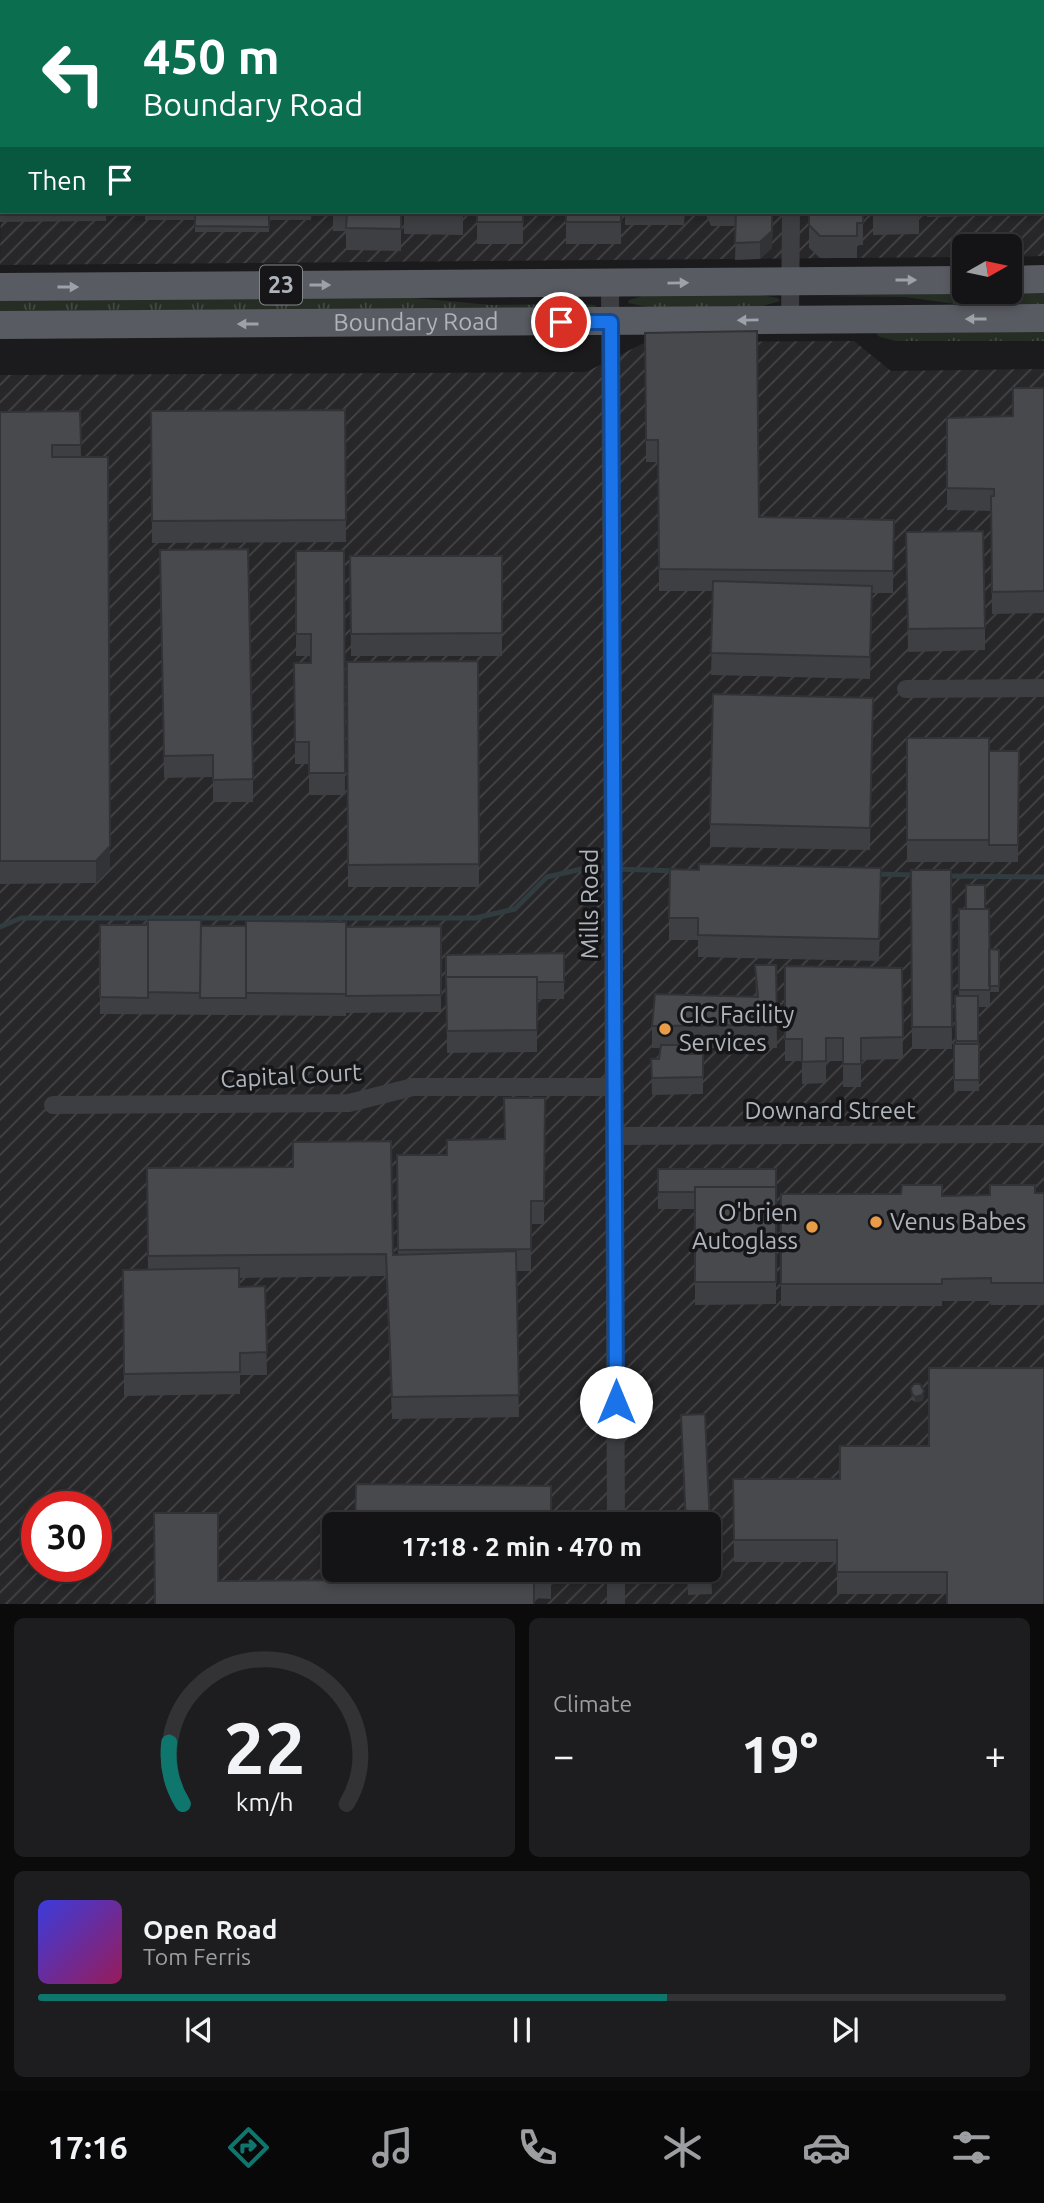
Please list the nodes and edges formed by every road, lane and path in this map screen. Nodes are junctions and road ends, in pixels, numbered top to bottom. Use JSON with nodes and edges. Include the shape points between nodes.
{"nodes":[{"id":1,"x":790,"y":214,"type":"edge"},
{"id":2,"x":1044,"y":279,"type":"edge"},
{"id":3,"x":952,"y":280,"type":"edge"},
{"id":4,"x":1022,"y":280,"type":"edge"},
{"id":5,"x":790,"y":281,"type":"junction"},
{"id":6,"x":610,"y":283,"type":"junction"},
{"id":7,"x":0,"y":287,"type":"edge"},
{"id":8,"x":1044,"y":318,"type":"edge"},
{"id":9,"x":790,"y":320,"type":"junction"},
{"id":10,"x":611,"y":322,"type":"junction"},
{"id":11,"x":0,"y":325,"type":"edge"},
{"id":12,"x":1044,"y":688,"type":"edge"},
{"id":13,"x":906,"y":689,"type":"dead end"},
{"id":14,"x":615,"y":1087,"type":"junction"},
{"id":15,"x":53,"y":1105,"type":"dead end"},
{"id":16,"x":1044,"y":1134,"type":"edge"},
{"id":17,"x":616,"y":1136,"type":"junction"},
{"id":18,"x":616,"y":1512,"type":"edge"},
{"id":19,"x":616,"y":1582,"type":"edge"},
{"id":20,"x":616,"y":1604,"type":"edge"}],
"edges":[{"from":1,"to":5,"type":"street"},
{"from":2,"to":4,"type":"main road"},
{"from":5,"to":3,"type":"main road","name":"Boundary Road","number":"23","one_way":true},
{"from":6,"to":5,"type":"main road","name":"Boundary Road","number":"23","one_way":true},
{"from":5,"to":9,"type":"street"},
{"from":7,"to":6,"type":"main road","name":"Boundary Road","number":"23","one_way":true},
{"from":6,"to":10,"type":"street","name":"Mills Road"},
{"from":8,"to":9,"type":"main road","name":"Boundary Road","number":"23","one_way":true},
{"from":9,"to":10,"type":"main road","name":"Boundary Road","number":"23","one_way":true},
{"from":10,"to":11,"type":"main road","name":"Boundary Road","number":"23","one_way":true},
{"from":10,"to":14,"type":"street","name":"Mills Road"},
{"from":12,"to":13,"type":"street"},
{"from":14,"to":15,"type":"street","name":"Capital Court","via":[[414,1087],[349,1103]]},
{"from":14,"to":17,"type":"street","name":"Mills Road"},
{"from":16,"to":17,"type":"street","name":"Downard Street"},
{"from":17,"to":18,"type":"street","name":"Mills Road"},
{"from":19,"to":20,"type":"street"}]}
